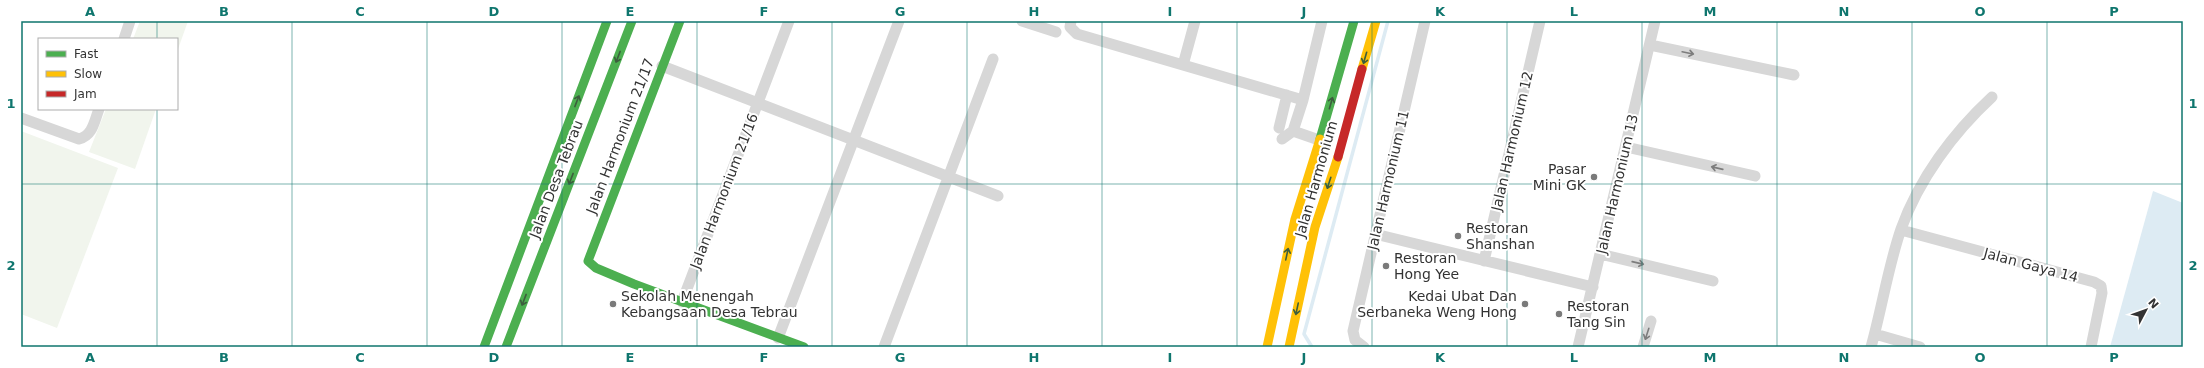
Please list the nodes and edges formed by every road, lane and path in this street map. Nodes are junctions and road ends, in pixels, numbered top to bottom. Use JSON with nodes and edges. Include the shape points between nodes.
{"nodes":[{"id":1,"x":130,"y":21,"type":"edge"},
{"id":2,"x":607,"y":21,"type":"edge"},
{"id":3,"x":632,"y":21,"type":"edge"},
{"id":4,"x":680,"y":21,"type":"edge"},
{"id":5,"x":789,"y":21,"type":"edge"},
{"id":6,"x":899,"y":21,"type":"edge"},
{"id":7,"x":1022,"y":21,"type":"edge"},
{"id":8,"x":1071,"y":21,"type":"edge"},
{"id":9,"x":1195,"y":21,"type":"edge"},
{"id":10,"x":1322,"y":21,"type":"edge"},
{"id":11,"x":1354,"y":21,"type":"edge"},
{"id":12,"x":1376,"y":21,"type":"edge"},
{"id":13,"x":1425,"y":21,"type":"edge"},
{"id":14,"x":1540,"y":21,"type":"edge"},
{"id":15,"x":1656,"y":21,"type":"edge"},
{"id":16,"x":1056,"y":32,"type":"dead end"},
{"id":17,"x":124,"y":38,"type":"edge"},
{"id":18,"x":1650,"y":45,"type":"junction"},
{"id":19,"x":994,"y":59,"type":"dead end"},
{"id":20,"x":1183,"y":65,"type":"junction"},
{"id":21,"x":662,"y":66,"type":"junction"},
{"id":22,"x":1794,"y":75,"type":"dead end"},
{"id":23,"x":1286,"y":95,"type":"junction"},
{"id":24,"x":1992,"y":97,"type":"dead end"},
{"id":25,"x":1303,"y":100,"type":"junction"},
{"id":26,"x":758,"y":103,"type":"junction"},
{"id":27,"x":99,"y":110,"type":"edge"},
{"id":28,"x":21,"y":118,"type":"edge"},
{"id":29,"x":1279,"y":128,"type":"dead end"},
{"id":30,"x":1293,"y":131,"type":"junction"},
{"id":31,"x":1282,"y":139,"type":"dead end"},
{"id":32,"x":853,"y":140,"type":"junction"},
{"id":33,"x":1319,"y":140,"type":"junction"},
{"id":34,"x":1626,"y":147,"type":"junction"},
{"id":35,"x":1755,"y":176,"type":"dead end"},
{"id":36,"x":949,"y":177,"type":"junction"},
{"id":37,"x":998,"y":196,"type":"dead end"},
{"id":38,"x":1901,"y":230,"type":"junction"},
{"id":39,"x":1375,"y":234,"type":"junction"},
{"id":40,"x":1600,"y":254,"type":"junction"},
{"id":41,"x":1484,"y":260,"type":"junction"},
{"id":42,"x":1713,"y":281,"type":"dead end"},
{"id":43,"x":1593,"y":287,"type":"junction"},
{"id":44,"x":682,"y":302,"type":"junction"},
{"id":45,"x":1651,"y":321,"type":"dead end"},
{"id":46,"x":1874,"y":334,"type":"junction"},
{"id":47,"x":778,"y":338,"type":"junction"},
{"id":48,"x":484,"y":347,"type":"edge"},
{"id":49,"x":506,"y":347,"type":"edge"},
{"id":50,"x":804,"y":347,"type":"edge"},
{"id":51,"x":884,"y":347,"type":"edge"},
{"id":52,"x":1267,"y":347,"type":"edge"},
{"id":53,"x":1289,"y":347,"type":"edge"},
{"id":54,"x":1364,"y":347,"type":"edge"},
{"id":55,"x":1578,"y":347,"type":"edge"},
{"id":56,"x":1643,"y":347,"type":"edge"},
{"id":57,"x":1871,"y":347,"type":"edge"},
{"id":58,"x":1920,"y":347,"type":"edge"},
{"id":59,"x":2091,"y":347,"type":"edge"}],
"edges":[{"from":1,"to":17,"type":"street"},
{"from":48,"to":2,"type":"main road","name":"Jalan Desa Tebrau","one_way":true},
{"from":3,"to":49,"type":"main road","name":"Jalan Desa Tebrau","one_way":true},
{"from":4,"to":21,"type":"main road","name":"Jalan Harmonium 21/17"},
{"from":5,"to":26,"type":"street","name":"Jalan Harmonium 21/16"},
{"from":6,"to":32,"type":"street"},
{"from":7,"to":16,"type":"street"},
{"from":8,"to":20,"type":"street","via":[[1070,27],[1077,34]]},
{"from":9,"to":20,"type":"street"},
{"from":10,"to":25,"type":"street"},
{"from":33,"to":11,"type":"main road","name":"Jalan Harmonium","one_way":true},
{"from":12,"to":53,"type":"main road","name":"Jalan Harmonium","one_way":true,"via":[[1340,149],[1315,226]]},
{"from":13,"to":39,"type":"street","name":"Jalan Harmonium 11"},
{"from":14,"to":41,"type":"street","name":"Jalan Harmonium 12"},
{"from":15,"to":18,"type":"street","name":"Jalan Harmonium 13"},
{"from":18,"to":22,"type":"street","one_way":true},
{"from":18,"to":34,"type":"street","name":"Jalan Harmonium 13"},
{"from":19,"to":36,"type":"street"},
{"from":20,"to":23,"type":"street"},
{"from":21,"to":26,"type":"street"},
{"from":21,"to":44,"type":"main road","name":"Jalan Harmonium 21/17","via":[[588,261],[596,268]]},
{"from":23,"to":25,"type":"street"},
{"from":23,"to":29,"type":"street"},
{"from":24,"to":38,"type":"street","via":[[1953,140],[1924,179]]},
{"from":25,"to":30,"type":"street"},
{"from":26,"to":32,"type":"street"},
{"from":26,"to":44,"type":"street","name":"Jalan Harmonium 21/16"},
{"from":27,"to":28,"type":"street","via":[[87,137],[79,139]]},
{"from":30,"to":31,"type":"street"},
{"from":30,"to":33,"type":"street"},
{"from":32,"to":36,"type":"street"},
{"from":32,"to":47,"type":"street"},
{"from":52,"to":33,"type":"main road","name":"Jalan Harmonium","one_way":true,"via":[[1295,218]]},
{"from":35,"to":34,"type":"street","one_way":true},
{"from":34,"to":40,"type":"street","name":"Jalan Harmonium 13"},
{"from":36,"to":37,"type":"street"},
{"from":36,"to":51,"type":"street"},
{"from":38,"to":46,"type":"street"},
{"from":38,"to":59,"type":"street","name":"Jalan Gaya 14","via":[[2101,286],[2102,293]]},
{"from":39,"to":41,"type":"street"},
{"from":39,"to":54,"type":"street","name":"Jalan Harmonium 11","via":[[1353,331],[1355,340]]},
{"from":40,"to":42,"type":"street","one_way":true},
{"from":40,"to":43,"type":"street","name":"Jalan Harmonium 13"},
{"from":41,"to":43,"type":"street"},
{"from":43,"to":55,"type":"street","name":"Jalan Harmonium 13"},
{"from":44,"to":47,"type":"main road"},
{"from":45,"to":56,"type":"street","one_way":true},
{"from":46,"to":57,"type":"street"},
{"from":46,"to":58,"type":"street"},
{"from":47,"to":50,"type":"main road"}]}
